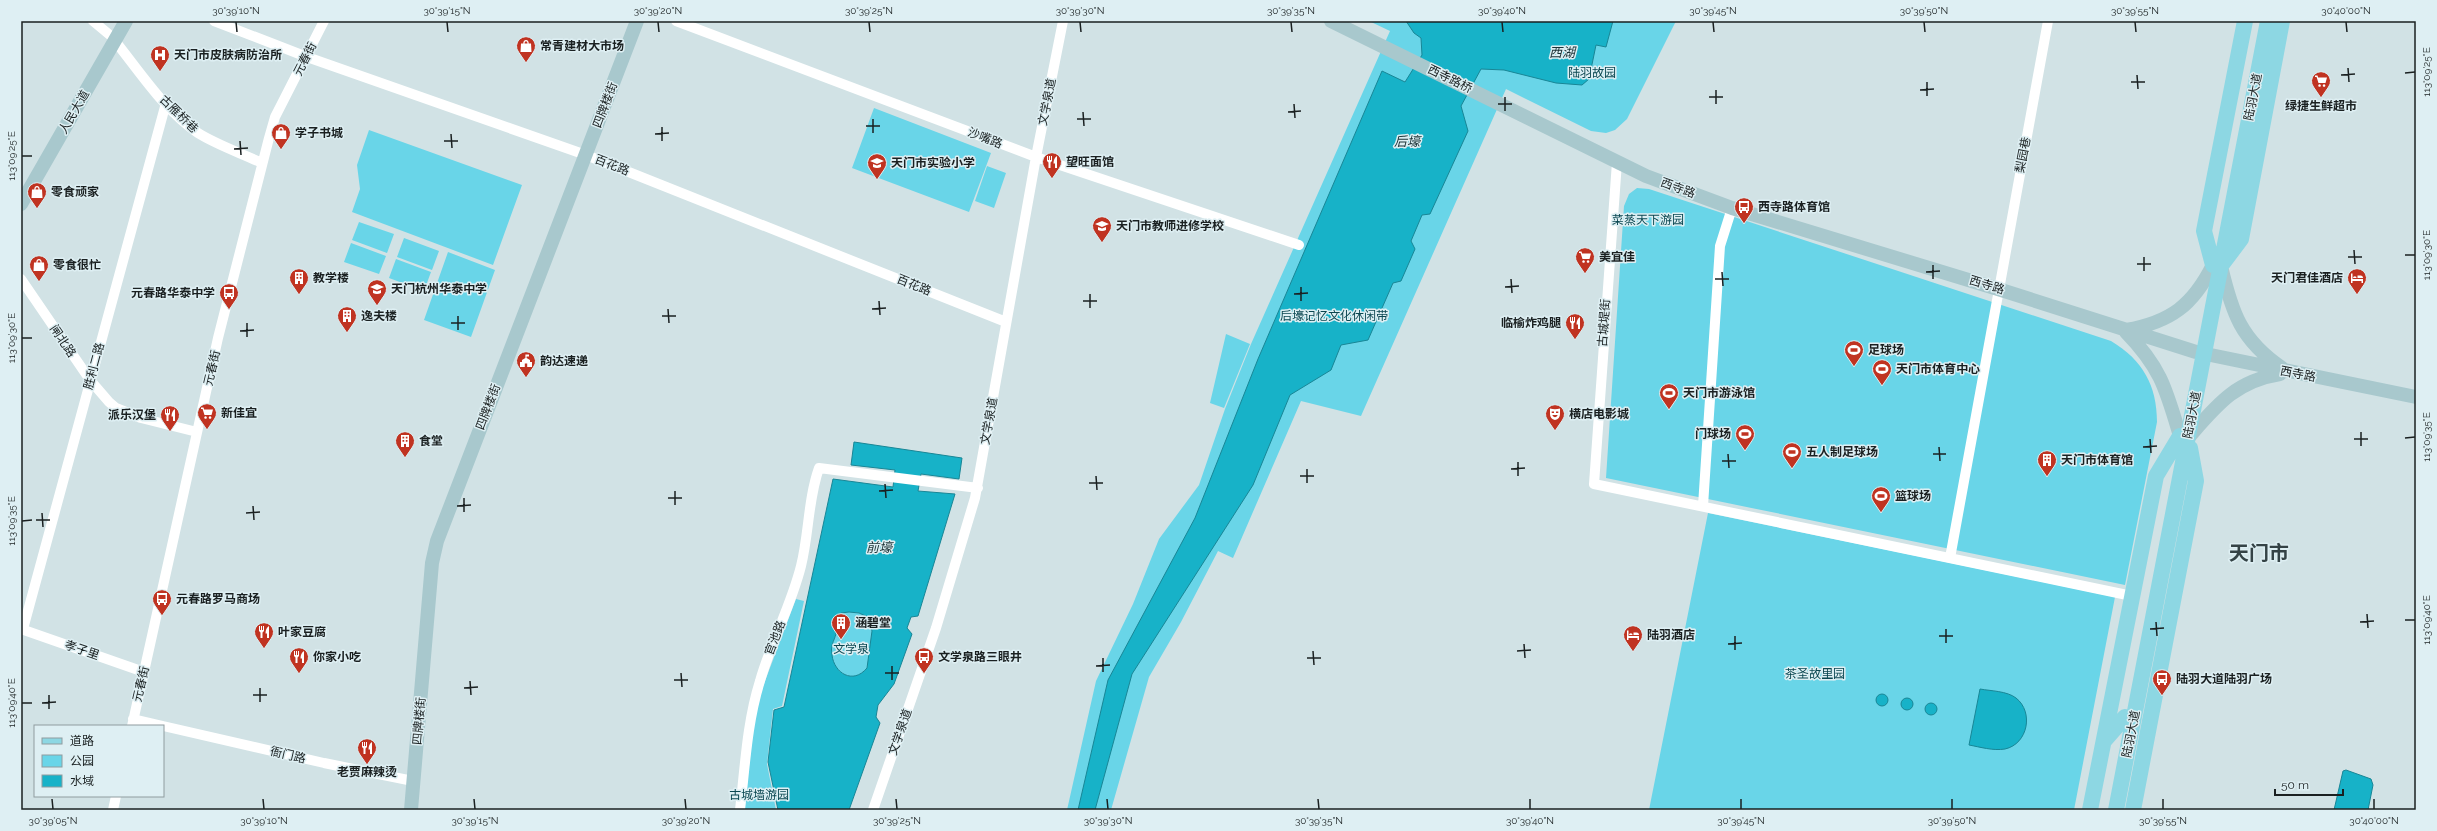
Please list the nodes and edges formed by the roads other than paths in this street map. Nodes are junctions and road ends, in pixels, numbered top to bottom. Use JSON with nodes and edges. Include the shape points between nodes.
{"nodes":[{"id":1,"x":93,"y":21,"type":"edge"},
{"id":2,"x":120,"y":21,"type":"edge"},
{"id":3,"x":126,"y":21,"type":"edge"},
{"id":4,"x":214,"y":21,"type":"edge"},
{"id":5,"x":324,"y":21,"type":"edge"},
{"id":6,"x":637,"y":21,"type":"edge"},
{"id":7,"x":676,"y":21,"type":"edge"},
{"id":8,"x":1063,"y":21,"type":"edge"},
{"id":9,"x":1331,"y":21,"type":"edge"},
{"id":10,"x":2048,"y":21,"type":"edge"},
{"id":11,"x":2245,"y":21,"type":"edge"},
{"id":12,"x":2259,"y":21,"type":"edge"},
{"id":13,"x":2268,"y":21,"type":"edge"},
{"id":14,"x":2282,"y":21,"type":"edge"},
{"id":15,"x":113,"y":39,"type":"junction"},
{"id":16,"x":307,"y":57,"type":"junction"},
{"id":17,"x":166,"y":103,"type":"junction"},
{"id":18,"x":1569,"y":138,"type":"joint"},
{"id":19,"x":586,"y":155,"type":"junction"},
{"id":20,"x":1036,"y":157,"type":"junction"},
{"id":21,"x":1617,"y":162,"type":"junction"},
{"id":22,"x":262,"y":163,"type":"junction"},
{"id":23,"x":22,"y":196,"type":"edge"},
{"id":24,"x":1732,"y":208,"type":"junction"},
{"id":25,"x":1299,"y":245,"type":"dead end"},
{"id":26,"x":2217,"y":265,"type":"junction"},
{"id":27,"x":21,"y":279,"type":"edge"},
{"id":28,"x":1998,"y":289,"type":"junction"},
{"id":29,"x":1006,"y":322,"type":"junction"},
{"id":30,"x":2124,"y":330,"type":"junction"},
{"id":31,"x":2200,"y":353,"type":"junction"},
{"id":32,"x":2289,"y":373,"type":"junction"},
{"id":33,"x":90,"y":380,"type":"junction"},
{"id":34,"x":2416,"y":397,"type":"edge"},
{"id":35,"x":197,"y":432,"type":"junction"},
{"id":36,"x":2184,"y":437,"type":"junction"},
{"id":37,"x":978,"y":488,"type":"junction"},
{"id":38,"x":1703,"y":506,"type":"junction"},
{"id":39,"x":1950,"y":558,"type":"junction"},
{"id":40,"x":2132,"y":596,"type":"junction"},
{"id":41,"x":2154,"y":617,"type":"junction"},
{"id":42,"x":22,"y":629,"type":"edge"},
{"id":43,"x":2161,"y":668,"type":"junction"},
{"id":44,"x":144,"y":672,"type":"junction"},
{"id":45,"x":2125,"y":717,"type":"junction"},
{"id":46,"x":133,"y":723,"type":"edge"},
{"id":47,"x":153,"y":725,"type":"edge"},
{"id":48,"x":164,"y":726,"type":"edge"},
{"id":49,"x":2104,"y":741,"type":"junction"},
{"id":50,"x":413,"y":780,"type":"junction"},
{"id":51,"x":116,"y":797,"type":"edge"},
{"id":52,"x":113,"y":810,"type":"edge"},
{"id":53,"x":411,"y":810,"type":"edge"},
{"id":54,"x":740,"y":810,"type":"edge"},
{"id":55,"x":873,"y":810,"type":"edge"},
{"id":56,"x":2090,"y":810,"type":"edge"},
{"id":57,"x":2107,"y":810,"type":"edge"},
{"id":58,"x":2116,"y":810,"type":"edge"},
{"id":59,"x":2133,"y":810,"type":"edge"}],
"edges":[{"from":1,"to":15,"type":"street","name":"古雁桥巷"},
{"from":2,"to":15,"type":"street","name":"人民大道"},
{"from":3,"to":15,"type":"street","name":"人民大道"},
{"from":4,"to":16,"type":"street","name":"百花路"},
{"from":5,"to":16,"type":"street","name":"元春街"},
{"from":6,"to":19,"type":"street","name":"四牌楼街"},
{"from":7,"to":20,"type":"street","name":"沙嘴路"},
{"from":8,"to":20,"type":"street","name":"文学泉道"},
{"from":9,"to":18,"type":"street","name":"西寺路桥"},
{"from":10,"to":28,"type":"street","name":"梨园巷"},
{"from":11,"to":26,"type":"main road","via":[[2204,231]]},
{"from":12,"to":26,"type":"main road","name":"陆羽大道"},
{"from":13,"to":26,"type":"main road","name":"陆羽大道"},
{"from":14,"to":26,"type":"main road","via":[[2241,239]]},
{"from":15,"to":17,"type":"street","name":"古雁桥巷"},
{"from":15,"to":23,"type":"street","name":"人民大道"},
{"from":16,"to":19,"type":"street","name":"百花路"},
{"from":16,"to":22,"type":"street","name":"元春街","via":[[276,117]]},
{"from":17,"to":22,"type":"street","name":"古雁桥巷","via":[[197,132]]},
{"from":17,"to":33,"type":"street","name":"胜利二路"},
{"from":18,"to":21,"type":"street","name":"西寺路"},
{"from":19,"to":29,"type":"street","name":"百花路"},
{"from":19,"to":50,"type":"street","name":"四牌楼街","via":[[437,541],[432,563]]},
{"from":20,"to":25,"type":"street","name":"沙嘴路"},
{"from":20,"to":29,"type":"street","name":"文学泉道"},
{"from":21,"to":24,"type":"street","name":"西寺路","via":[[1661,182]]},
{"from":21,"to":38,"type":"street","name":"古城堤街","via":[[1594,484]]},
{"from":22,"to":35,"type":"street","name":"元春街"},
{"from":24,"to":28,"type":"street","name":"西寺路"},
{"from":24,"to":38,"type":"street","via":[[1720,246]]},
{"from":26,"to":30,"type":"street","via":[[2181,309],[2148,326]]},
{"from":26,"to":31,"type":"main road","name":"陆羽大道"},
{"from":26,"to":32,"type":"street","via":[[2240,327],[2264,356]]},
{"from":27,"to":33,"type":"street","name":"闸北路"},
{"from":28,"to":30,"type":"street","name":"西寺路"},
{"from":28,"to":39,"type":"street","name":"梨园巷"},
{"from":29,"to":37,"type":"street","name":"文学泉道"},
{"from":30,"to":31,"type":"street","name":"西寺路"},
{"from":30,"to":36,"type":"street","via":[[2151,361],[2161,378]]},
{"from":31,"to":32,"type":"street","name":"西寺路"},
{"from":31,"to":36,"type":"main road","name":"陆羽大道"},
{"from":32,"to":34,"type":"street","name":"西寺路"},
{"from":32,"to":36,"type":"street","via":[[2245,383],[2216,406]]},
{"from":33,"to":35,"type":"street","name":"闸北路","via":[[116,408],[141,418]]},
{"from":33,"to":42,"type":"street","name":"胜利二路"},
{"from":35,"to":44,"type":"street","name":"元春街"},
{"from":36,"to":40,"type":"main road","via":[[2156,476]]},
{"from":36,"to":41,"type":"main road","name":"陆羽大道"},
{"from":36,"to":43,"type":"main road","via":[[2196,481]]},
{"from":36,"to":45,"type":"main road","name":"陆羽大道"},
{"from":37,"to":54,"type":"street","name":"官池路","via":[[820,468],[814,486],[801,567],[752,708]]},
{"from":37,"to":55,"type":"street","name":"文学泉道","via":[[936,628]]},
{"from":38,"to":39,"type":"street"},
{"from":39,"to":40,"type":"street"},
{"from":40,"to":49,"type":"main road"},
{"from":41,"to":43,"type":"main road"},
{"from":41,"to":58,"type":"main road","name":"陆羽大道"},
{"from":42,"to":44,"type":"street","name":"孝子里"},
{"from":43,"to":59,"type":"main road"},
{"from":44,"to":46,"type":"street","name":"元春街"},
{"from":45,"to":49,"type":"main road"},
{"from":45,"to":57,"type":"main road","name":"陆羽大道"},
{"from":46,"to":47,"type":"street","name":"衙门路"},
{"from":48,"to":50,"type":"street","name":"衙门路","via":[[324,763]]},
{"from":49,"to":56,"type":"main road"},
{"from":50,"to":53,"type":"street","name":"四牌楼街"},
{"from":51,"to":52,"type":"street"}]}
